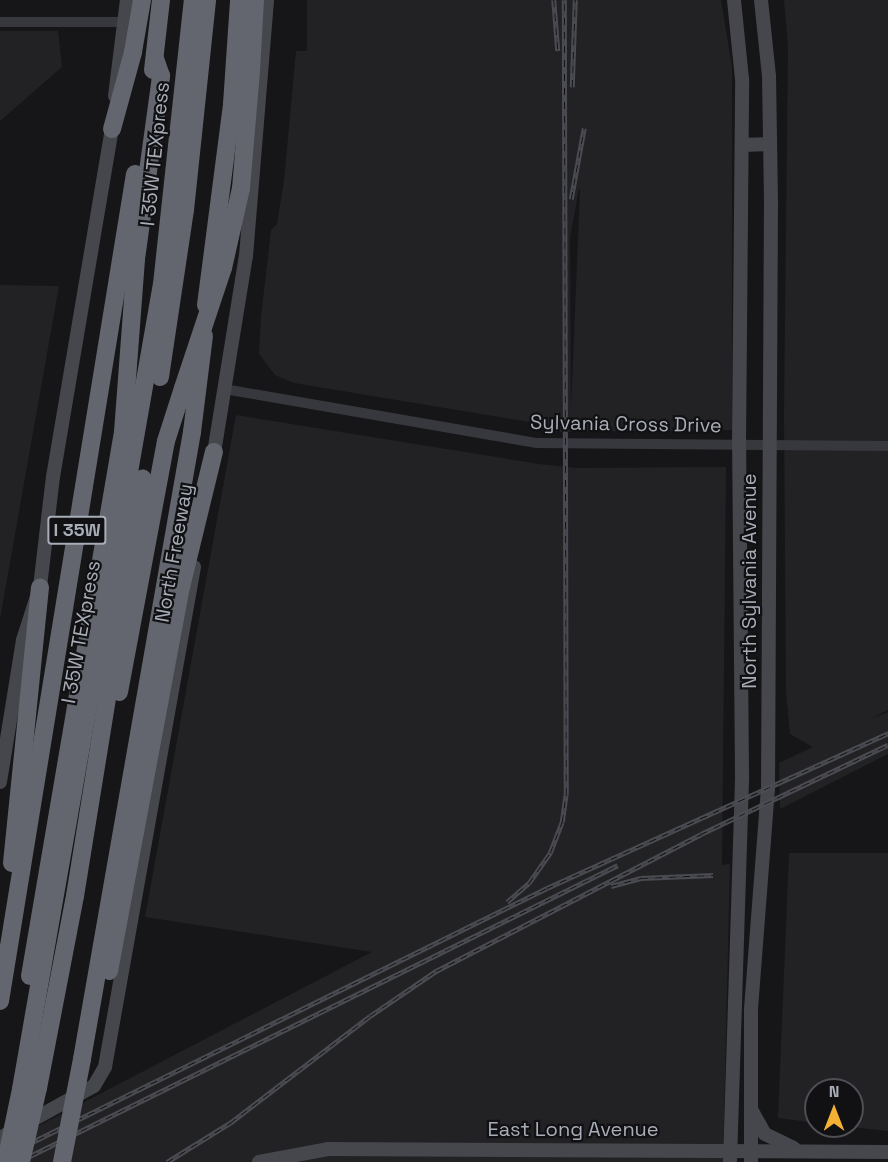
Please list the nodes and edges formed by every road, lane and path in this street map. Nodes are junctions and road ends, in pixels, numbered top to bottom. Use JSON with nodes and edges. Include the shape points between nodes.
{"nodes":[{"id":1,"x":127,"y":0,"type":"edge"},
{"id":2,"x":142,"y":0,"type":"edge"},
{"id":3,"x":161,"y":0,"type":"edge"},
{"id":4,"x":193,"y":0,"type":"edge"},
{"id":5,"x":207,"y":0,"type":"edge"},
{"id":6,"x":239,"y":0,"type":"edge"},
{"id":7,"x":255,"y":0,"type":"edge"},
{"id":8,"x":267,"y":0,"type":"edge"},
{"id":9,"x":734,"y":0,"type":"edge"},
{"id":10,"x":761,"y":0,"type":"edge"},
{"id":11,"x":0,"y":22,"type":"edge"},
{"id":12,"x":124,"y":22,"type":"junction"},
{"id":13,"x":155,"y":59,"type":"junction"},
{"id":14,"x":112,"y":129,"type":"junction"},
{"id":15,"x":770,"y":144,"type":"junction"},
{"id":16,"x":742,"y":145,"type":"junction"},
{"id":17,"x":224,"y":389,"type":"junction"},
{"id":18,"x":739,"y":443,"type":"junction"},
{"id":19,"x":770,"y":444,"type":"junction"},
{"id":20,"x":888,"y":447,"type":"edge"},
{"id":21,"x":214,"y":453,"type":"junction"},
{"id":22,"x":40,"y":587,"type":"junction"},
{"id":23,"x":0,"y":782,"type":"edge"},
{"id":24,"x":75,"y":896,"type":"junction"},
{"id":25,"x":760,"y":926,"type":"junction"},
{"id":26,"x":737,"y":929,"type":"junction"},
{"id":27,"x":6,"y":962,"type":"junction"},
{"id":28,"x":0,"y":1001,"type":"edge"},
{"id":29,"x":86,"y":1057,"type":"junction"},
{"id":30,"x":24,"y":1090,"type":"junction"},
{"id":31,"x":750,"y":1107,"type":"junction"},
{"id":32,"x":0,"y":1138,"type":"edge"},
{"id":33,"x":799,"y":1150,"type":"junction"},
{"id":34,"x":888,"y":1152,"type":"edge"},
{"id":35,"x":487,"y":1155,"type":"edge"},
{"id":36,"x":730,"y":1156,"type":"edge"},
{"id":37,"x":751,"y":1156,"type":"edge"},
{"id":38,"x":11,"y":1162,"type":"edge"},
{"id":39,"x":62,"y":1162,"type":"edge"},
{"id":40,"x":259,"y":1162,"type":"edge"}],
"edges":[{"from":1,"to":12,"type":"main road"},
{"from":2,"to":14,"type":"highway","via":[[134,52]]},
{"from":3,"to":13,"type":"highway","number":"I 35W"},
{"from":4,"to":30,"type":"highway","name":"I 35W TEXpress","via":[[162,284]]},
{"from":5,"to":24,"type":"highway","name":"I 35W TEXpress","via":[[177,272]]},
{"from":6,"to":29,"type":"highway","name":"North Freeway","via":[[232,104],[197,398]]},
{"from":7,"to":24,"type":"highway","bridge":true,"via":[[238,199],[223,268],[166,441],[136,612]]},
{"from":8,"to":17,"type":"main road","name":"North Freeway","via":[[260,129],[246,256]]},
{"from":9,"to":16,"type":"main road","name":"North Sylvania Avenue","via":[[742,80]]},
{"from":10,"to":15,"type":"main road","name":"North Sylvania Avenue"},
{"from":11,"to":12,"type":"street"},
{"from":12,"to":14,"type":"main road"},
{"from":13,"to":27,"type":"highway","number":"I 35W"},
{"from":13,"to":30,"type":"highway","via":[[161,76],[136,259],[123,432]]},
{"from":14,"to":22,"type":"main road","via":[[53,477]]},
{"from":15,"to":16,"type":"main road"},
{"from":15,"to":19,"type":"main road","name":"North Sylvania Avenue"},
{"from":16,"to":18,"type":"main road","name":"North Sylvania Avenue"},
{"from":17,"to":18,"type":"street","name":"Sylvania Cross Drive","via":[[537,443]]},
{"from":17,"to":21,"type":"main road","name":"North Freeway"},
{"from":18,"to":19,"type":"street","name":"Sylvania Cross Drive"},
{"from":18,"to":26,"type":"main road","name":"North Sylvania Avenue","via":[[742,775]]},
{"from":19,"to":20,"type":"street","name":"Sylvania Cross Drive"},
{"from":19,"to":25,"type":"main road","name":"North Sylvania Avenue","via":[[768,797]]},
{"from":21,"to":29,"type":"highway","via":[[181,587],[129,877]]},
{"from":21,"to":32,"type":"main road","name":"North Freeway","via":[[105,1067],[94,1086]]},
{"from":22,"to":23,"type":"main road","via":[[23,640]]},
{"from":22,"to":27,"type":"highway","via":[[26,754],[6,919]]},
{"from":24,"to":30,"type":"highway","name":"I 35W TEXpress"},
{"from":25,"to":26,"type":"main road"},
{"from":25,"to":31,"type":"main road","name":"North Sylvania Avenue","via":[[751,1009]]},
{"from":26,"to":36,"type":"main road","name":"North Sylvania Avenue"},
{"from":27,"to":28,"type":"highway","number":"I 35W"},
{"from":29,"to":39,"type":"highway","bridge":true,"via":[[85,1079],[75,1099]]},
{"from":30,"to":38,"type":"highway","name":"I 35W TEXpress","bridge":true},
{"from":31,"to":33,"type":"main road","via":[[765,1134]]},
{"from":31,"to":37,"type":"main road","name":"North Sylvania Avenue"},
{"from":33,"to":34,"type":"main road","name":"East Long Avenue"},
{"from":33,"to":37,"type":"main road","name":"East Long Avenue"},
{"from":35,"to":36,"type":"main road","name":"East Long Avenue"},
{"from":35,"to":40,"type":"main road","name":"East Long Avenue","via":[[327,1149]]},
{"from":36,"to":37,"type":"main road","name":"East Long Avenue"}]}
